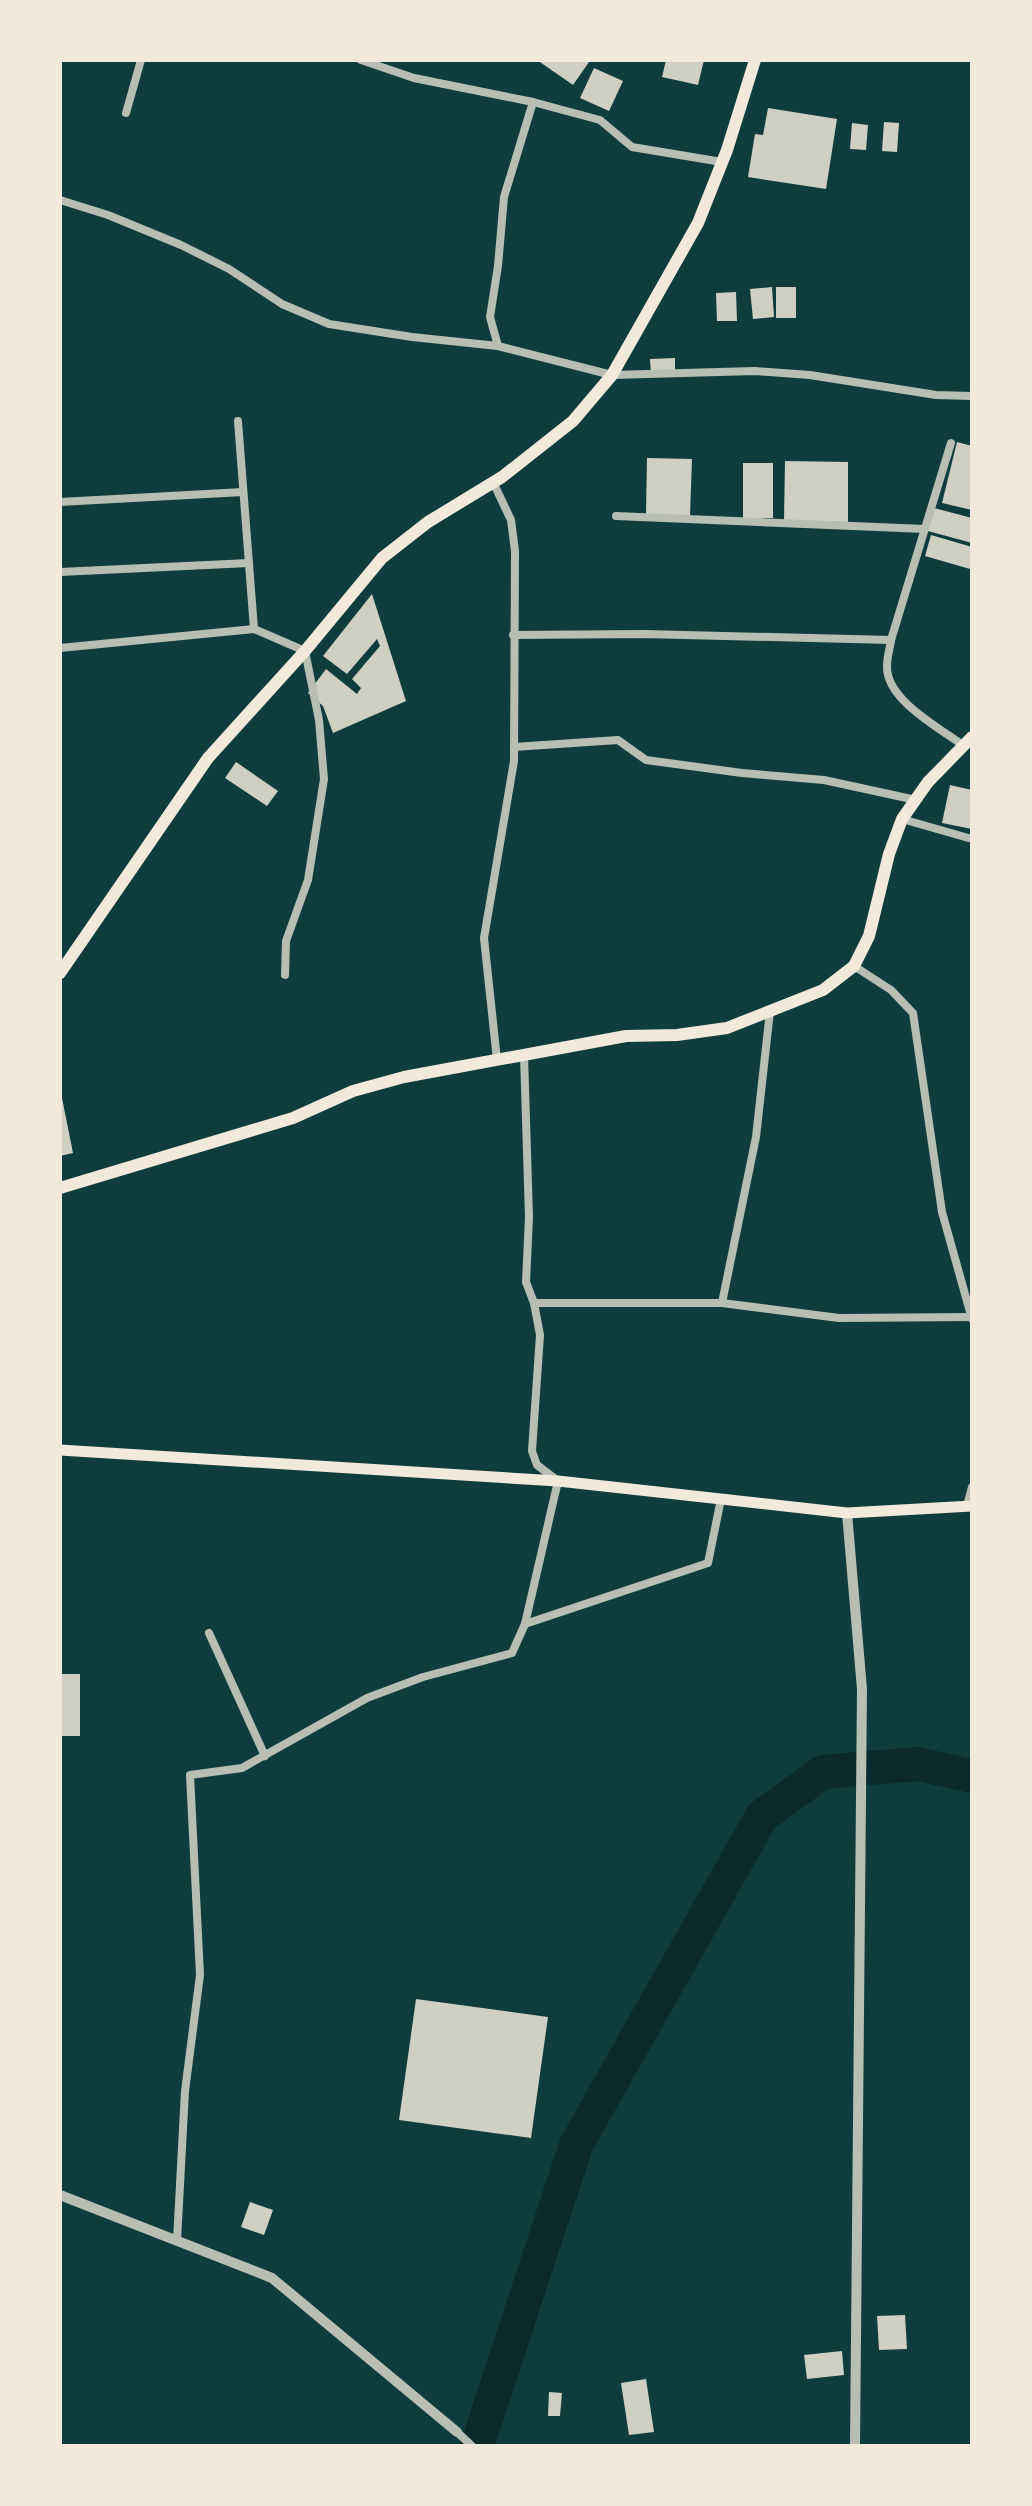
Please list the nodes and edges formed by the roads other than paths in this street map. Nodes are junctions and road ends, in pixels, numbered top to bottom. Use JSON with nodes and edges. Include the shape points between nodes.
{"nodes":[{"id":1,"x":141,"y":60,"type":"edge"},
{"id":2,"x":361,"y":60,"type":"edge"},
{"id":3,"x":755,"y":60,"type":"edge"},
{"id":4,"x":533,"y":102,"type":"junction"},
{"id":5,"x":126,"y":113,"type":"dead end"},
{"id":6,"x":722,"y":162,"type":"junction"},
{"id":7,"x":60,"y":200,"type":"edge"},
{"id":8,"x":498,"y":346,"type":"junction"},
{"id":9,"x":612,"y":375,"type":"junction"},
{"id":10,"x":972,"y":396,"type":"edge"},
{"id":11,"x":238,"y":421,"type":"dead end"},
{"id":12,"x":951,"y":443,"type":"dead end"},
{"id":13,"x":493,"y":482,"type":"junction"},
{"id":14,"x":243,"y":492,"type":"junction"},
{"id":15,"x":60,"y":502,"type":"edge"},
{"id":16,"x":616,"y":516,"type":"dead end"},
{"id":17,"x":925,"y":529,"type":"junction"},
{"id":18,"x":249,"y":563,"type":"junction"},
{"id":19,"x":60,"y":572,"type":"edge"},
{"id":20,"x":254,"y":629,"type":"junction"},
{"id":21,"x":513,"y":635,"type":"junction"},
{"id":22,"x":891,"y":640,"type":"junction"},
{"id":23,"x":60,"y":648,"type":"edge"},
{"id":24,"x":305,"y":651,"type":"junction"},
{"id":25,"x":968,"y":741,"type":"edge"},
{"id":26,"x":514,"y":747,"type":"junction"},
{"id":27,"x":916,"y":800,"type":"junction"},
{"id":28,"x":902,"y":819,"type":"junction"},
{"id":29,"x":972,"y":839,"type":"edge"},
{"id":30,"x":854,"y":966,"type":"junction"},
{"id":31,"x":60,"y":973,"type":"edge"},
{"id":32,"x":285,"y":975,"type":"dead end"},
{"id":33,"x":770,"y":1011,"type":"junction"},
{"id":34,"x":524,"y":1055,"type":"junction"},
{"id":35,"x":497,"y":1060,"type":"junction"},
{"id":36,"x":60,"y":1188,"type":"edge"},
{"id":37,"x":534,"y":1303,"type":"junction"},
{"id":38,"x":722,"y":1303,"type":"junction"},
{"id":39,"x":972,"y":1318,"type":"edge"},
{"id":40,"x":60,"y":1450,"type":"edge"},
{"id":41,"x":558,"y":1481,"type":"junction"},
{"id":42,"x":972,"y":1487,"type":"edge"},
{"id":43,"x":721,"y":1499,"type":"junction"},
{"id":44,"x":969,"y":1506,"type":"edge"},
{"id":45,"x":847,"y":1513,"type":"junction"},
{"id":46,"x":525,"y":1624,"type":"junction"},
{"id":47,"x":209,"y":1633,"type":"dead end"},
{"id":48,"x":265,"y":1756,"type":"junction"},
{"id":49,"x":60,"y":2195,"type":"edge"},
{"id":50,"x":177,"y":2241,"type":"junction"},
{"id":51,"x":457,"y":2432,"type":"joint"},
{"id":52,"x":472,"y":2446,"type":"edge"},
{"id":53,"x":855,"y":2446,"type":"edge"}],
"edges":[{"from":1,"to":5,"type":"street"},
{"from":2,"to":4,"type":"street","via":[[414,78]]},
{"from":3,"to":6,"type":"main road"},
{"from":4,"to":6,"type":"street","via":[[600,120],[632,147]]},
{"from":4,"to":8,"type":"street","via":[[504,197],[490,317]]},
{"from":6,"to":9,"type":"main road","via":[[698,223]]},
{"from":7,"to":8,"type":"street","via":[[181,245],[282,304],[329,324]]},
{"from":8,"to":9,"type":"street"},
{"from":9,"to":10,"type":"street","via":[[755,371]]},
{"from":9,"to":13,"type":"main road","via":[[573,421]]},
{"from":11,"to":14,"type":"street"},
{"from":12,"to":17,"type":"street"},
{"from":13,"to":21,"type":"street","via":[[511,520]]},
{"from":13,"to":24,"type":"main road","via":[[382,558]]},
{"from":14,"to":15,"type":"street"},
{"from":14,"to":18,"type":"street"},
{"from":16,"to":17,"type":"street"},
{"from":17,"to":22,"type":"street"},
{"from":18,"to":19,"type":"street"},
{"from":18,"to":20,"type":"street"},
{"from":20,"to":23,"type":"street"},
{"from":20,"to":24,"type":"street"},
{"from":21,"to":22,"type":"street"},
{"from":21,"to":26,"type":"street"},
{"from":22,"to":25,"type":"street","via":[[886,668],[893,688],[907,704]]},
{"from":24,"to":31,"type":"main road","via":[[208,758]]},
{"from":24,"to":32,"type":"street","via":[[324,779],[308,880],[286,941]]},
{"from":25,"to":27,"type":"main road"},
{"from":26,"to":27,"type":"street","via":[[618,740],[646,760],[824,780]]},
{"from":26,"to":35,"type":"street","via":[[484,938]]},
{"from":27,"to":28,"type":"main road"},
{"from":28,"to":29,"type":"street"},
{"from":28,"to":30,"type":"main road","via":[[869,936]]},
{"from":30,"to":33,"type":"main road","via":[[823,990]]},
{"from":30,"to":39,"type":"street","via":[[891,990],[913,1013],[942,1212]]},
{"from":33,"to":34,"type":"main road","via":[[727,1028],[626,1036]]},
{"from":33,"to":38,"type":"street","via":[[756,1137]]},
{"from":34,"to":35,"type":"main road"},
{"from":34,"to":37,"type":"street","via":[[526,1282]]},
{"from":35,"to":36,"type":"main road","via":[[353,1091],[293,1118]]},
{"from":37,"to":38,"type":"street"},
{"from":37,"to":41,"type":"street","via":[[540,1335],[532,1451],[537,1465]]},
{"from":38,"to":39,"type":"street","via":[[839,1318]]},
{"from":40,"to":41,"type":"main road"},
{"from":41,"to":43,"type":"main road"},
{"from":41,"to":46,"type":"street"},
{"from":42,"to":44,"type":"street"},
{"from":43,"to":45,"type":"main road"},
{"from":43,"to":46,"type":"street","via":[[708,1563]]},
{"from":44,"to":45,"type":"main road"},
{"from":45,"to":53,"type":"street","via":[[862,1689]]},
{"from":46,"to":48,"type":"street","via":[[512,1653],[367,1698]]},
{"from":47,"to":48,"type":"street"},
{"from":48,"to":50,"type":"street","via":[[242,1768],[190,1775],[200,1975],[185,2091]]},
{"from":49,"to":50,"type":"street"},
{"from":50,"to":51,"type":"street","via":[[272,2278]]},
{"from":51,"to":52,"type":"street"}]}
